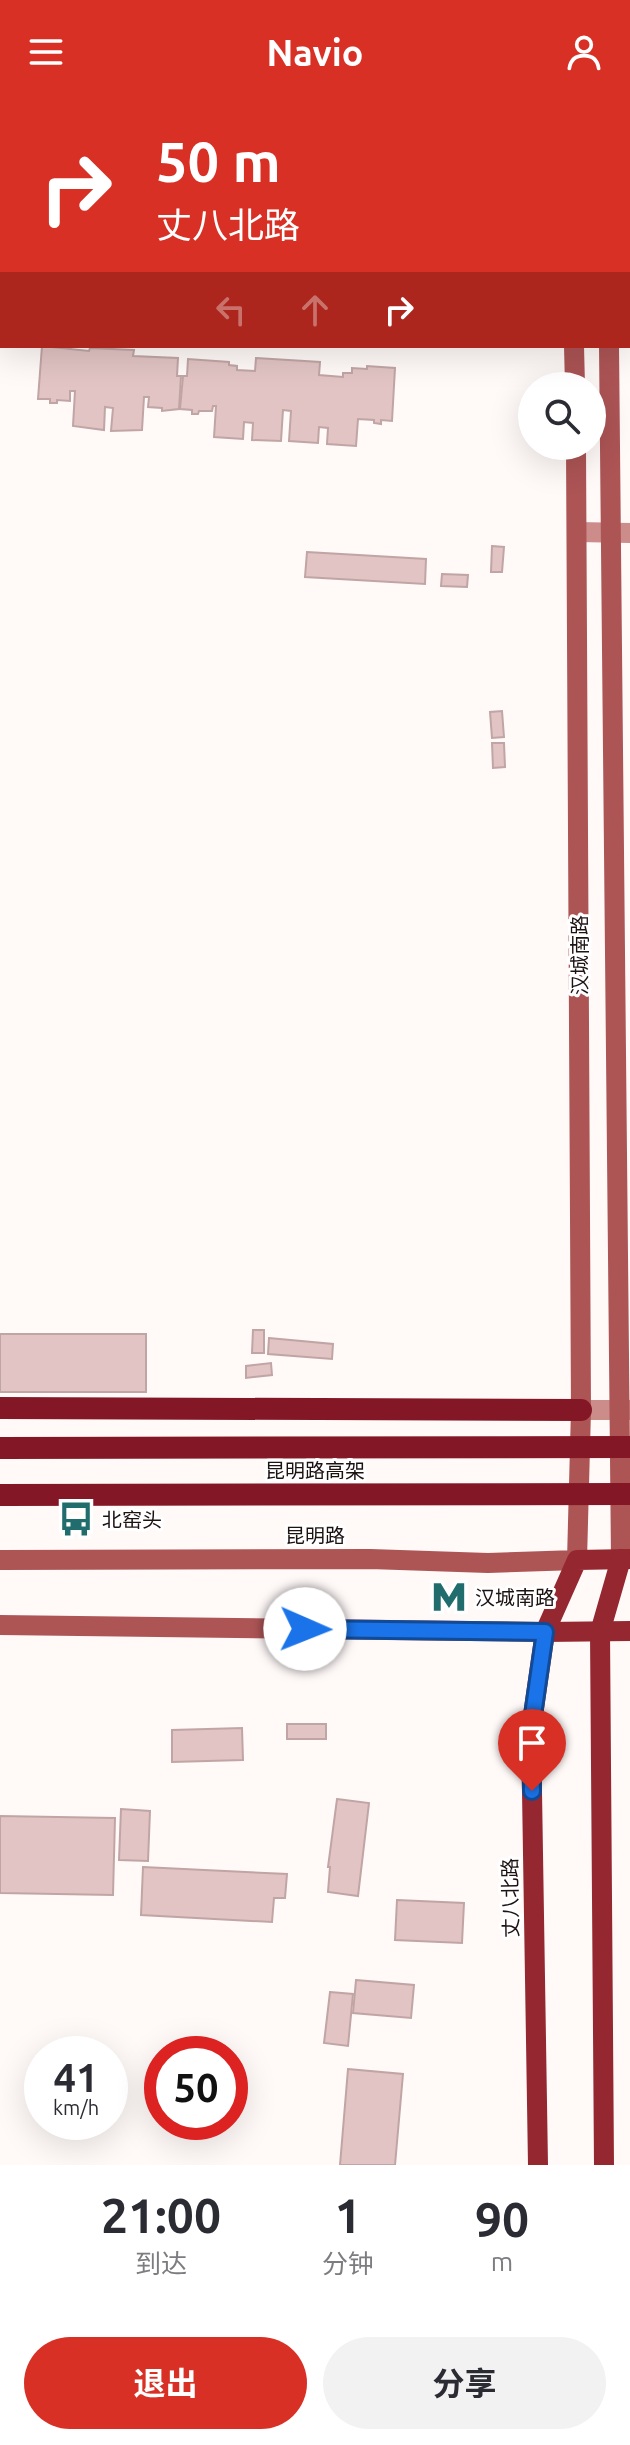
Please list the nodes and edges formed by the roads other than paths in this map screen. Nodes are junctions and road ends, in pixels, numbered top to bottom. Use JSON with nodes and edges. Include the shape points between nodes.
{"nodes":[{"id":1,"x":574,"y":348,"type":"edge"},
{"id":2,"x":609,"y":348,"type":"edge"},
{"id":3,"x":575,"y":372,"type":"edge"},
{"id":4,"x":576,"y":460,"type":"edge"},
{"id":5,"x":577,"y":532,"type":"junction"},
{"id":6,"x":621,"y":533,"type":"edge"},
{"id":7,"x":0,"y":1408,"type":"edge"},
{"id":8,"x":581,"y":1410,"type":"junction"},
{"id":9,"x":624,"y":1410,"type":"edge"},
{"id":10,"x":630,"y":1447,"type":"edge"},
{"id":11,"x":0,"y":1448,"type":"edge"},
{"id":12,"x":630,"y":1494,"type":"edge"},
{"id":13,"x":0,"y":1495,"type":"edge"},
{"id":14,"x":626,"y":1559,"type":"edge"},
{"id":15,"x":0,"y":1560,"type":"edge"},
{"id":16,"x":577,"y":1560,"type":"junction"},
{"id":17,"x":0,"y":1625,"type":"edge"},
{"id":18,"x":630,"y":1631,"type":"edge"},
{"id":19,"x":545,"y":1632,"type":"junction"},
{"id":20,"x":600,"y":1632,"type":"junction"},
{"id":21,"x":538,"y":2165,"type":"edge"},
{"id":22,"x":604,"y":2165,"type":"edge"}],
"edges":[{"from":1,"to":3,"type":"main road"},
{"from":2,"to":6,"type":"main road","name":"汉城南路"},
{"from":4,"to":5,"type":"main road","name":"汉城南路"},
{"from":5,"to":6,"type":"street"},
{"from":5,"to":8,"type":"main road","name":"汉城南路"},
{"from":6,"to":9,"type":"main road","name":"汉城南路"},
{"from":7,"to":8,"type":"highway"},
{"from":8,"to":9,"type":"street"},
{"from":8,"to":16,"type":"main road","name":"汉城南路"},
{"from":9,"to":14,"type":"main road","name":"汉城南路"},
{"from":10,"to":11,"type":"highway","name":"昆明路高架"},
{"from":12,"to":13,"type":"highway","name":"昆明路高架"},
{"from":14,"to":16,"type":"main road","name":"昆明路"},
{"from":14,"to":20,"type":"main road"},
{"from":15,"to":16,"type":"main road","name":"昆明路"},
{"from":16,"to":19,"type":"main road","name":"丈八北路"},
{"from":17,"to":19,"type":"main road"},
{"from":18,"to":20,"type":"main road"},
{"from":19,"to":20,"type":"main road"},
{"from":19,"to":21,"type":"main road","name":"丈八北路","via":[[531,1729]]},
{"from":20,"to":22,"type":"main road"}]}
